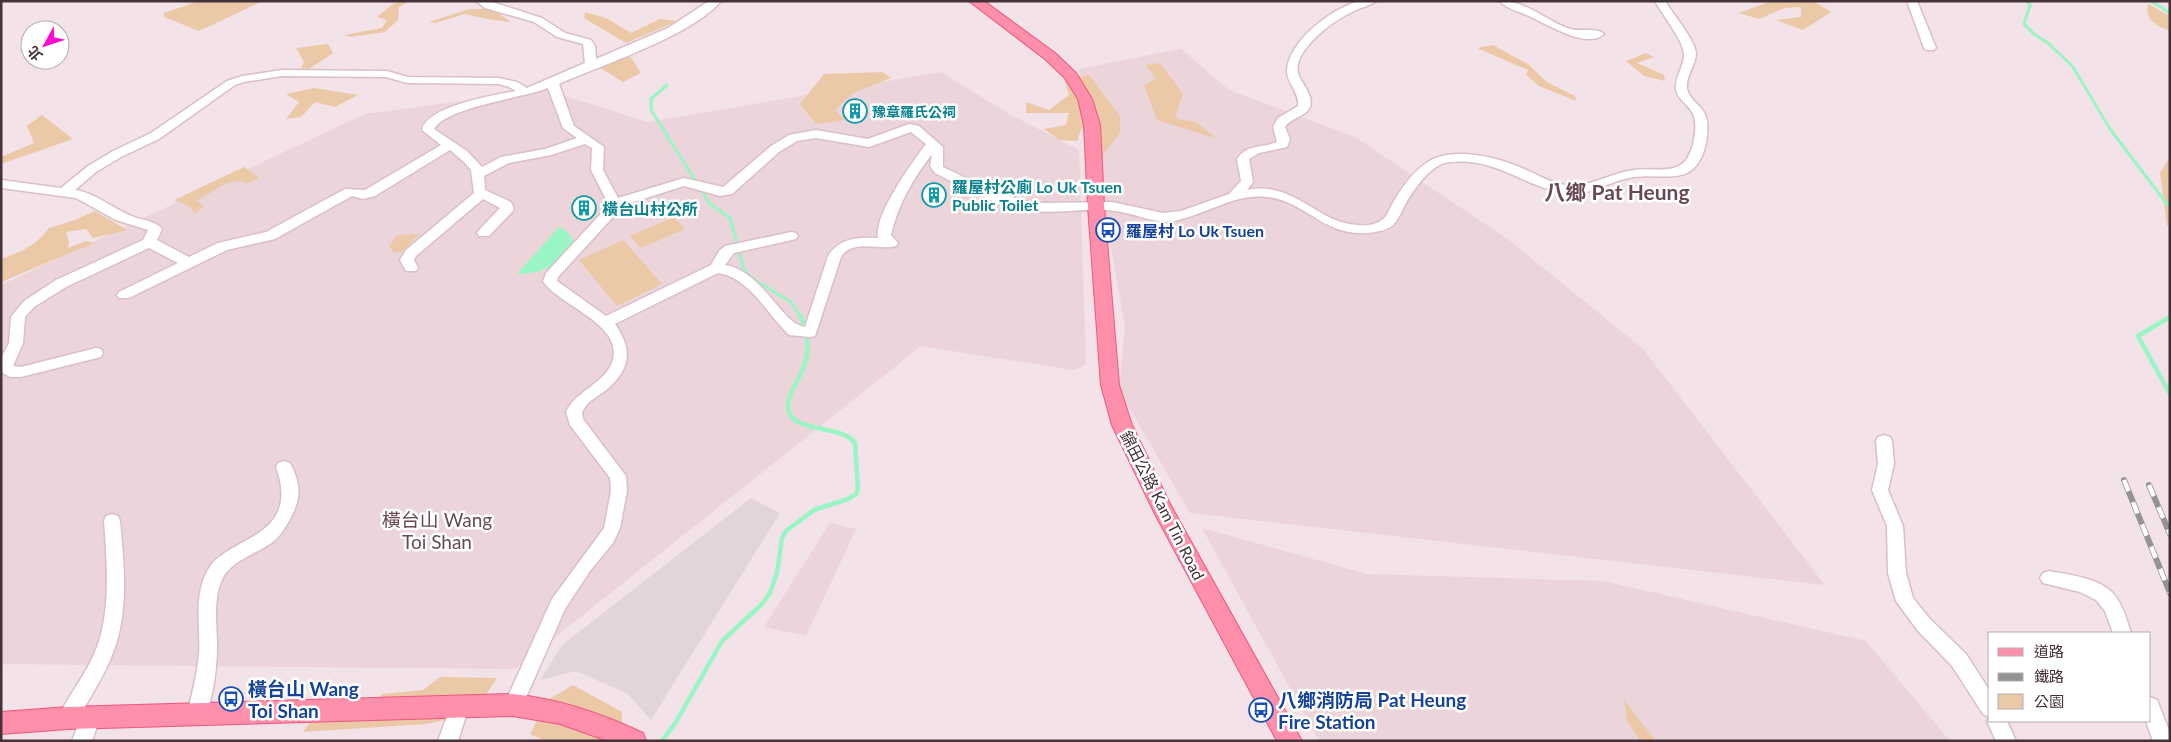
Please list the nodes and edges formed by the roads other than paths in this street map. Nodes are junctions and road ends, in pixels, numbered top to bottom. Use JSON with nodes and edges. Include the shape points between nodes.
{"nodes":[{"id":1,"x":481,"y":1,"type":"edge"},
{"id":2,"x":716,"y":1,"type":"edge"},
{"id":3,"x":975,"y":1,"type":"edge"},
{"id":4,"x":1371,"y":1,"type":"edge"},
{"id":5,"x":1504,"y":1,"type":"edge"},
{"id":6,"x":1660,"y":1,"type":"edge"},
{"id":7,"x":1912,"y":1,"type":"edge"},
{"id":8,"x":1598,"y":34,"type":"dead end"},
{"id":9,"x":1930,"y":48,"type":"dead end"},
{"id":10,"x":591,"y":66,"type":"junction"},
{"id":11,"x":552,"y":82,"type":"junction"},
{"id":12,"x":525,"y":92,"type":"junction"},
{"id":13,"x":587,"y":139,"type":"junction"},
{"id":14,"x":933,"y":144,"type":"junction"},
{"id":15,"x":450,"y":145,"type":"junction"},
{"id":16,"x":478,"y":174,"type":"junction"},
{"id":17,"x":1,"y":184,"type":"edge"},
{"id":18,"x":65,"y":191,"type":"junction"},
{"id":19,"x":481,"y":194,"type":"junction"},
{"id":20,"x":1232,"y":199,"type":"junction"},
{"id":21,"x":615,"y":204,"type":"junction"},
{"id":22,"x":1096,"y":206,"type":"junction"},
{"id":23,"x":484,"y":233,"type":"dead end"},
{"id":24,"x":791,"y":236,"type":"dead end"},
{"id":25,"x":150,"y":242,"type":"junction"},
{"id":26,"x":190,"y":263,"type":"junction"},
{"id":27,"x":410,"y":268,"type":"dead end"},
{"id":28,"x":716,"y":268,"type":"junction"},
{"id":29,"x":124,"y":295,"type":"dead end"},
{"id":30,"x":606,"y":322,"type":"junction"},
{"id":31,"x":96,"y":353,"type":"dead end"},
{"id":32,"x":1884,"y":441,"type":"dead end"},
{"id":33,"x":284,"y":467,"type":"dead end"},
{"id":34,"x":112,"y":521,"type":"dead end"},
{"id":35,"x":2049,"y":578,"type":"dead end"},
{"id":36,"x":2122,"y":632,"type":"edge"},
{"id":37,"x":513,"y":705,"type":"junction"},
{"id":38,"x":1988,"y":705,"type":"edge"},
{"id":39,"x":460,"y":706,"type":"junction"},
{"id":40,"x":2151,"y":709,"type":"edge"},
{"id":41,"x":197,"y":714,"type":"junction"},
{"id":42,"x":79,"y":718,"type":"junction"},
{"id":43,"x":1997,"y":722,"type":"edge"},
{"id":44,"x":1,"y":723,"type":"edge"},
{"id":45,"x":82,"y":741,"type":"edge"},
{"id":46,"x":448,"y":741,"type":"edge"},
{"id":47,"x":634,"y":741,"type":"edge"},
{"id":48,"x":1290,"y":741,"type":"edge"},
{"id":49,"x":2006,"y":741,"type":"edge"},
{"id":50,"x":2163,"y":741,"type":"edge"}],
"edges":[{"from":1,"to":10,"type":"street","via":[[538,20],[561,35],[586,42]]},
{"from":2,"to":10,"type":"street","via":[[701,14]]},
{"from":3,"to":22,"type":"main road","name":"錦田公路 Kam Tin Road","via":[[1050,56],[1071,76],[1085,99],[1092,125]]},
{"from":4,"to":20,"type":"street","via":[[1335,16],[1297,54],[1292,72],[1305,100],[1304,107],[1282,121],[1279,127],[1283,144],[1245,155],[1247,182]]},
{"from":5,"to":8,"type":"street","via":[[1565,31],[1580,35]]},
{"from":6,"to":20,"type":"street","via":[[1674,25],[1688,40],[1690,56],[1682,91],[1702,120],[1696,155],[1685,170],[1626,175],[1573,190],[1546,184],[1506,166],[1451,158],[1433,163],[1384,225],[1361,230],[1327,222],[1269,192]]},
{"from":7,"to":9,"type":"street"},
{"from":10,"to":11,"type":"street"},
{"from":11,"to":12,"type":"street"},
{"from":11,"to":13,"type":"street","via":[[566,123]]},
{"from":12,"to":15,"type":"street","via":[[475,102],[429,125],[428,130]]},
{"from":12,"to":18,"type":"street","via":[[514,84],[500,81],[407,80],[387,74],[282,73],[252,76],[231,83],[166,130],[92,169]]},
{"from":13,"to":16,"type":"street","via":[[547,152],[506,160]]},
{"from":13,"to":21,"type":"street","via":[[598,147],[597,170]]},
{"from":14,"to":21,"type":"street","via":[[909,128],[869,143],[822,135],[802,136],[782,143],[727,191],[684,182]]},
{"from":14,"to":22,"type":"street","via":[[938,150],[936,166],[939,170],[1008,200],[1034,207]]},
{"from":14,"to":28,"type":"street","via":[[893,203],[884,236],[891,243],[854,242],[838,250],[810,332],[794,331],[760,292],[729,270]]},
{"from":15,"to":16,"type":"street","via":[[474,165]]},
{"from":15,"to":26,"type":"street","via":[[370,193],[350,192],[293,226],[270,236],[223,246]]},
{"from":16,"to":19,"type":"street","via":[[478,191]]},
{"from":17,"to":18,"type":"street"},
{"from":18,"to":25,"type":"street","via":[[88,198],[121,217],[152,227],[155,229]]},
{"from":19,"to":23,"type":"street","via":[[506,205],[507,209]]},
{"from":19,"to":27,"type":"street","via":[[411,253],[407,260]]},
{"from":20,"to":22,"type":"street","via":[[1169,217]]},
{"from":21,"to":30,"type":"street","via":[[550,279],[553,286]]},
{"from":22,"to":48,"type":"main road","name":"錦田公路 Kam Tin Road","via":[[1110,385],[1122,426],[1162,508]]},
{"from":24,"to":28,"type":"street","via":[[730,249]]},
{"from":25,"to":26,"type":"street"},
{"from":25,"to":31,"type":"street","via":[[65,282],[27,306],[18,319],[16,342],[5,367],[10,372],[21,372]]},
{"from":26,"to":29,"type":"street"},
{"from":28,"to":30,"type":"street"},
{"from":30,"to":37,"type":"street","via":[[621,343],[620,360],[614,373],[578,404],[574,412],[576,421],[618,476],[619,491],[612,528],[558,604]]},
{"from":32,"to":38,"type":"street","via":[[1886,464],[1880,490],[1895,526],[1898,573],[1905,601],[1958,660]]},
{"from":33,"to":41,"type":"street","via":[[292,496],[278,526],[267,538],[228,560],[214,578],[208,611],[206,669]]},
{"from":34,"to":42,"type":"street","via":[[114,624]]},
{"from":35,"to":36,"type":"street","via":[[2082,585],[2102,596],[2112,607]]},
{"from":37,"to":39,"type":"main road"},
{"from":37,"to":47,"type":"main road","via":[[578,718]]},
{"from":39,"to":41,"type":"main road"},
{"from":39,"to":46,"type":"street"},
{"from":40,"to":50,"type":"street"},
{"from":41,"to":42,"type":"main road"},
{"from":42,"to":44,"type":"main road"},
{"from":42,"to":45,"type":"street"},
{"from":43,"to":49,"type":"street"}]}
